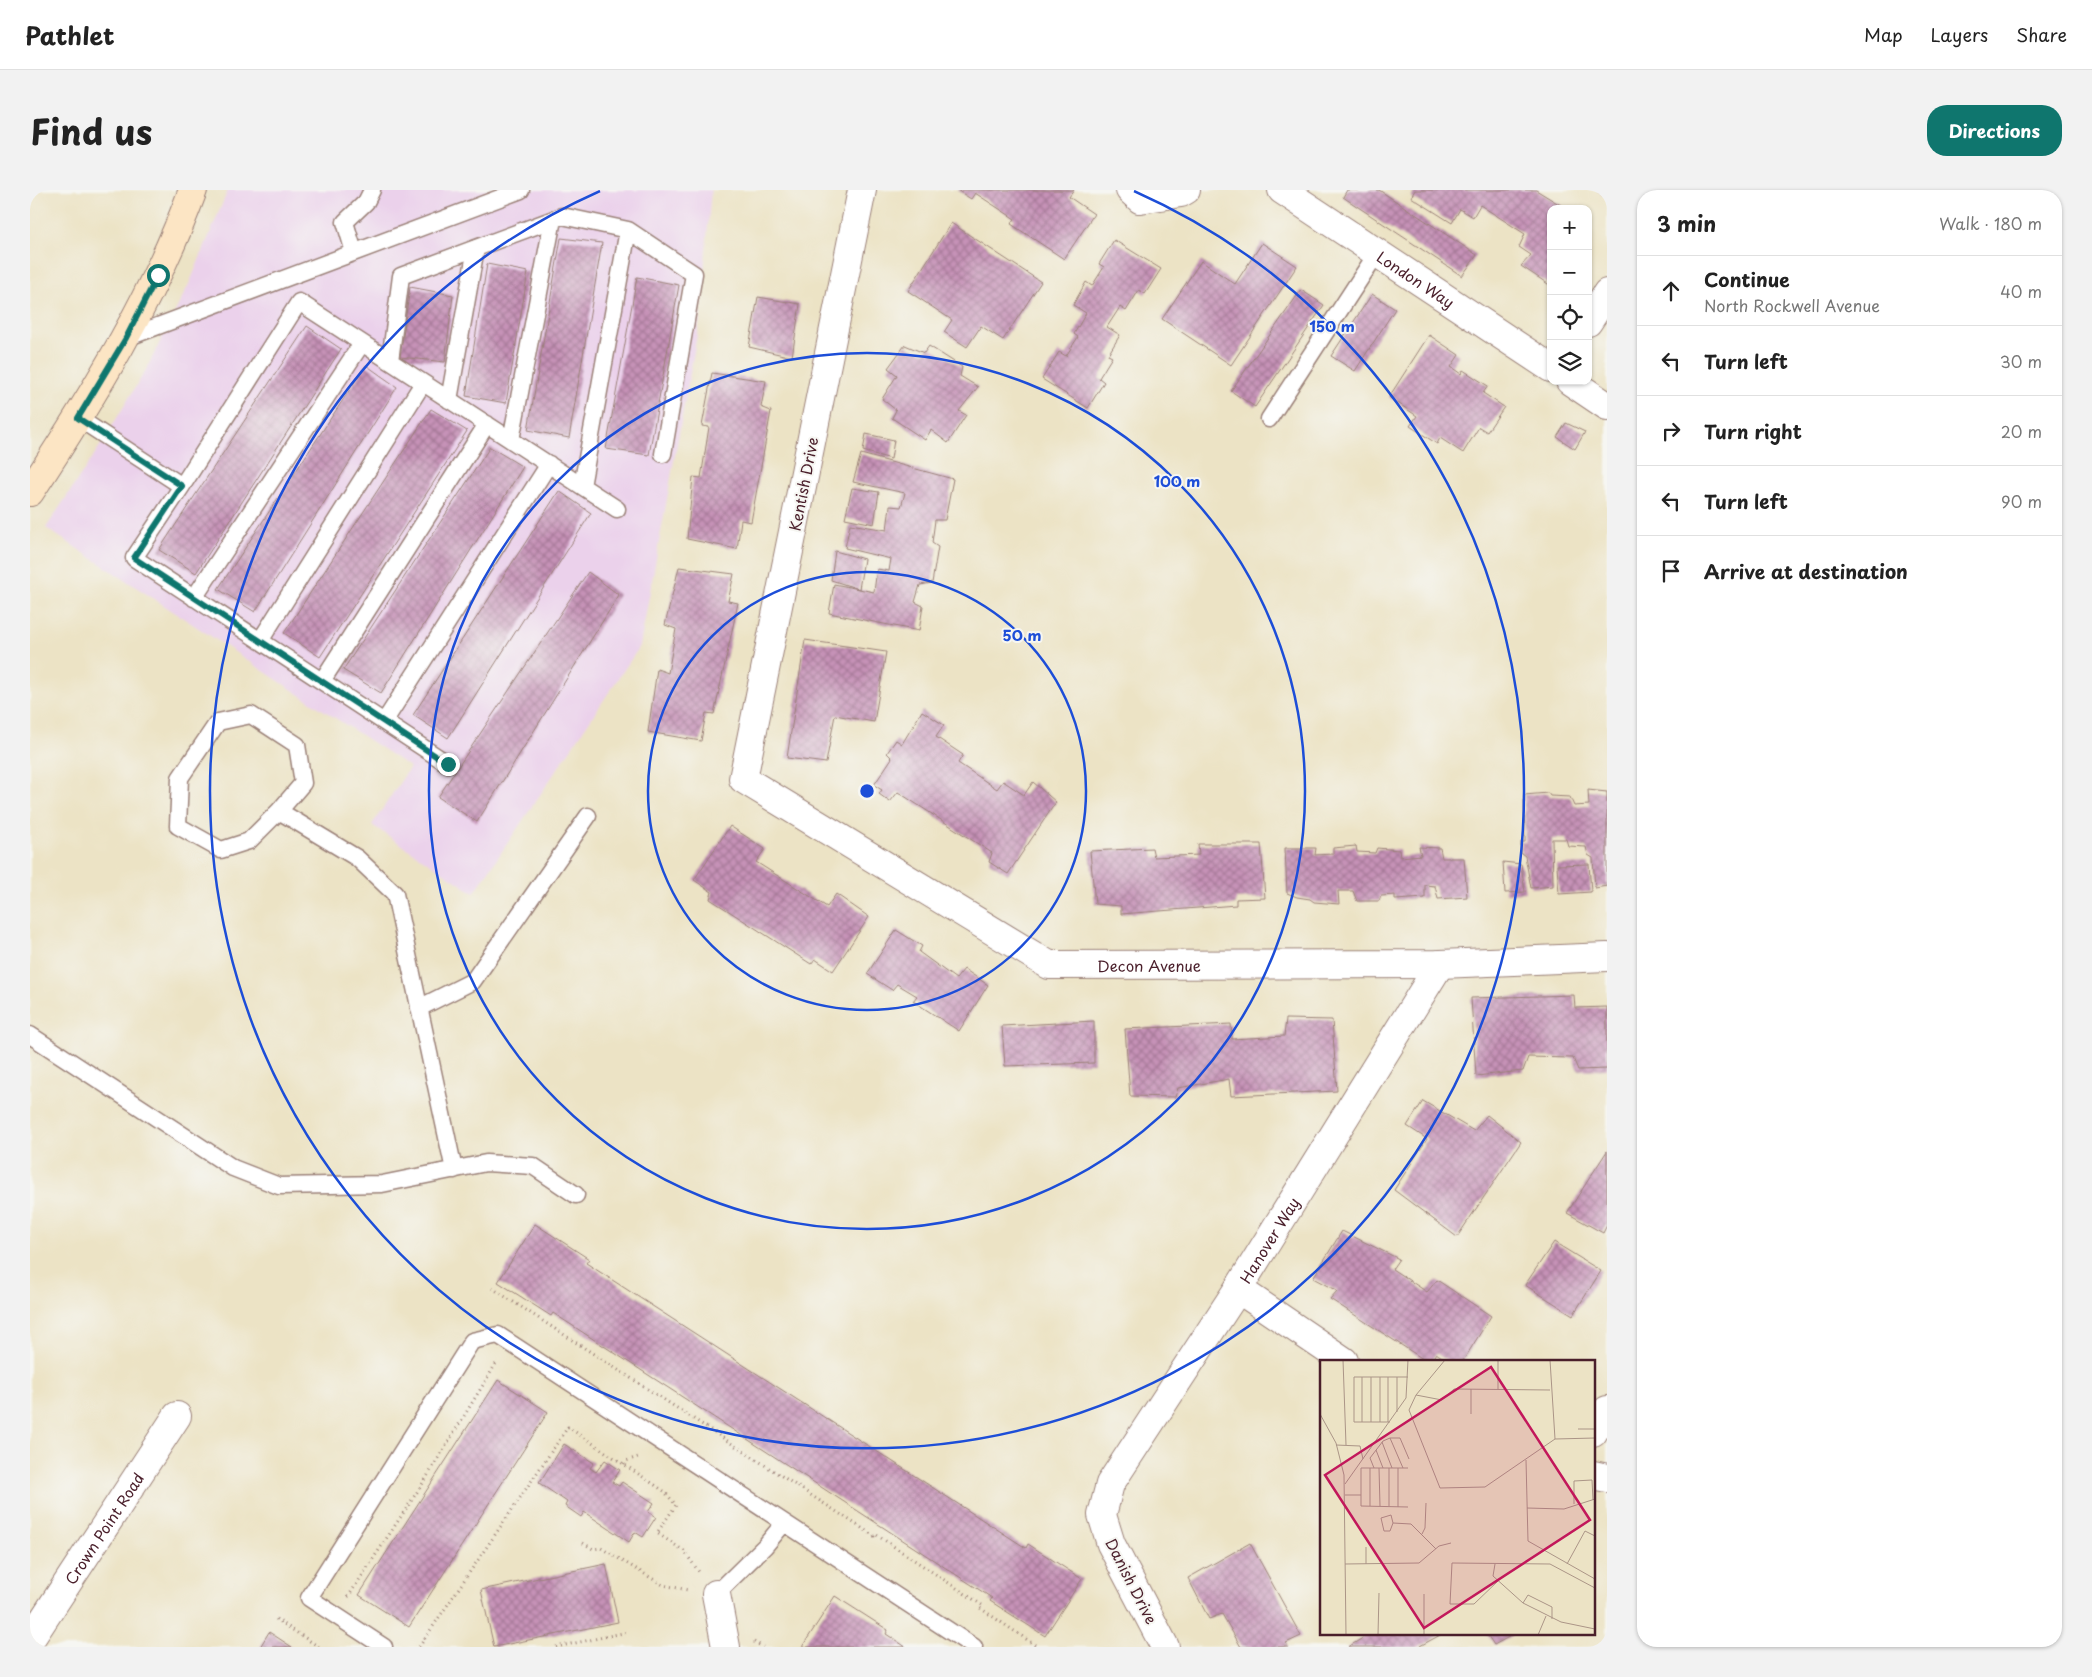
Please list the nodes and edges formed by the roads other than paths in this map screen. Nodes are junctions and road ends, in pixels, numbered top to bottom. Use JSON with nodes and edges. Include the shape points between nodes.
{"nodes":[{"id":1,"x":193,"y":190,"type":"edge"},
{"id":2,"x":372,"y":190,"type":"edge"},
{"id":3,"x":521,"y":190,"type":"edge"},
{"id":4,"x":862,"y":190,"type":"edge"},
{"id":5,"x":1130,"y":190,"type":"edge"},
{"id":6,"x":1186,"y":190,"type":"edge"},
{"id":7,"x":1282,"y":190,"type":"edge"},
{"id":8,"x":554,"y":220,"type":"junction"},
{"id":9,"x":628,"y":230,"type":"junction"},
{"id":10,"x":476,"y":248,"type":"junction"},
{"id":11,"x":354,"y":252,"type":"junction"},
{"id":12,"x":1377,"y":253,"type":"junction"},
{"id":13,"x":1607,"y":293,"type":"edge"},
{"id":14,"x":1592,"y":316,"type":"edge"},
{"id":15,"x":126,"y":338,"type":"junction"},
{"id":16,"x":362,"y":343,"type":"junction"},
{"id":17,"x":390,"y":361,"type":"junction"},
{"id":18,"x":1547,"y":365,"type":"edge"},
{"id":19,"x":424,"y":383,"type":"junction"},
{"id":20,"x":1576,"y":385,"type":"edge"},
{"id":21,"x":450,"y":400,"type":"junction"},
{"id":22,"x":1607,"y":406,"type":"edge"},
{"id":23,"x":78,"y":418,"type":"junction"},
{"id":24,"x":1269,"y":419,"type":"dead end"},
{"id":25,"x":487,"y":424,"type":"junction"},
{"id":26,"x":511,"y":440,"type":"junction"},
{"id":27,"x":663,"y":454,"type":"dead end"},
{"id":28,"x":549,"y":464,"type":"junction"},
{"id":29,"x":182,"y":486,"type":"junction"},
{"id":30,"x":582,"y":486,"type":"junction"},
{"id":31,"x":30,"y":492,"type":"edge"},
{"id":32,"x":617,"y":509,"type":"dead end"},
{"id":33,"x":194,"y":598,"type":"junction"},
{"id":34,"x":260,"y":641,"type":"junction"},
{"id":35,"x":322,"y":681,"type":"junction"},
{"id":36,"x":384,"y":722,"type":"junction"},
{"id":37,"x":448,"y":764,"type":"dead end"},
{"id":38,"x":743,"y":779,"type":"joint"},
{"id":39,"x":279,"y":811,"type":"junction"},
{"id":40,"x":588,"y":816,"type":"dead end"},
{"id":41,"x":1607,"y":956,"type":"edge"},
{"id":42,"x":1440,"y":964,"type":"junction"},
{"id":43,"x":419,"y":1008,"type":"junction"},
{"id":44,"x":30,"y":1035,"type":"edge"},
{"id":45,"x":454,"y":1170,"type":"junction"},
{"id":46,"x":576,"y":1194,"type":"dead end"},
{"id":47,"x":1238,"y":1289,"type":"junction"},
{"id":48,"x":1343,"y":1360,"type":"edge"},
{"id":49,"x":1607,"y":1410,"type":"edge"},
{"id":50,"x":177,"y":1416,"type":"dead end"},
{"id":51,"x":1594,"y":1431,"type":"edge"},
{"id":52,"x":1594,"y":1475,"type":"edge"},
{"id":53,"x":1607,"y":1478,"type":"edge"},
{"id":54,"x":1102,"y":1515,"type":"joint"},
{"id":55,"x":784,"y":1523,"type":"junction"},
{"id":56,"x":716,"y":1594,"type":"joint"},
{"id":57,"x":30,"y":1640,"type":"edge"},
{"id":58,"x":384,"y":1647,"type":"edge"},
{"id":59,"x":726,"y":1647,"type":"edge"},
{"id":60,"x":974,"y":1647,"type":"edge"},
{"id":61,"x":1165,"y":1647,"type":"edge"}],
"edges":[{"from":1,"to":15,"type":"main road","via":[[158,275]]},
{"from":2,"to":11,"type":"lane","via":[[366,202],[346,222]]},
{"from":3,"to":11,"type":"lane"},
{"from":4,"to":38,"type":"street","name":"Kentish Drive"},
{"from":5,"to":6,"type":"street","via":[[1140,198]]},
{"from":7,"to":12,"type":"street","name":"London Way"},
{"from":8,"to":9,"type":"lane","via":[[562,216]]},
{"from":8,"to":10,"type":"lane"},
{"from":8,"to":26,"type":"lane"},
{"from":9,"to":27,"type":"lane","via":[[694,274]]},
{"from":9,"to":30,"type":"lane"},
{"from":10,"to":17,"type":"lane","via":[[401,276]]},
{"from":10,"to":21,"type":"lane"},
{"from":11,"to":15,"type":"lane"},
{"from":12,"to":18,"type":"street","name":"London Way"},
{"from":12,"to":24,"type":"lane"},
{"from":13,"to":14,"type":"street"},
{"from":15,"to":23,"type":"main road"},
{"from":16,"to":17,"type":"lane"},
{"from":16,"to":29,"type":"lane","via":[[299,302]]},
{"from":16,"to":33,"type":"lane"},
{"from":17,"to":19,"type":"lane"},
{"from":19,"to":21,"type":"lane"},
{"from":19,"to":34,"type":"lane"},
{"from":20,"to":22,"type":"street"},
{"from":21,"to":25,"type":"lane"},
{"from":23,"to":29,"type":"lane"},
{"from":23,"to":31,"type":"main road"},
{"from":25,"to":26,"type":"lane"},
{"from":25,"to":35,"type":"lane"},
{"from":26,"to":28,"type":"lane"},
{"from":28,"to":30,"type":"lane"},
{"from":28,"to":36,"type":"lane"},
{"from":29,"to":33,"type":"lane","via":[[134,558]]},
{"from":30,"to":32,"type":"lane"},
{"from":33,"to":34,"type":"lane"},
{"from":34,"to":35,"type":"lane"},
{"from":35,"to":36,"type":"lane"},
{"from":36,"to":37,"type":"lane"},
{"from":38,"to":42,"type":"street","name":"Decon Avenue","via":[[1049,965]]},
{"from":39,"to":39,"type":"lane","via":[[249,841],[221,850],[178,826],[180,778],[218,722],[251,715],[297,745],[303,783]]},
{"from":39,"to":43,"type":"lane","via":[[357,858],[395,894]]},
{"from":40,"to":43,"type":"lane","via":[[473,981]]},
{"from":41,"to":42,"type":"street","name":"Decon Avenue"},
{"from":42,"to":47,"type":"street","name":"Hanover Way"},
{"from":43,"to":45,"type":"lane"},
{"from":44,"to":45,"type":"lane","via":[[233,1168],[278,1186],[382,1184]]},
{"from":45,"to":46,"type":"lane","via":[[486,1163],[533,1166]]},
{"from":47,"to":48,"type":"street"},
{"from":47,"to":54,"type":"street","name":"Hanover Way","via":[[1110,1484]]},
{"from":49,"to":51,"type":"street"},
{"from":50,"to":57,"type":"street","name":"Crown Point Road"},
{"from":52,"to":53,"type":"street"},
{"from":54,"to":61,"type":"street","name":"Danish Drive","via":[[1111,1544]]},
{"from":55,"to":56,"type":"lane"},
{"from":55,"to":58,"type":"lane","via":[[498,1335],[472,1341],[309,1598]]},
{"from":55,"to":60,"type":"lane"},
{"from":56,"to":59,"type":"street"}]}
